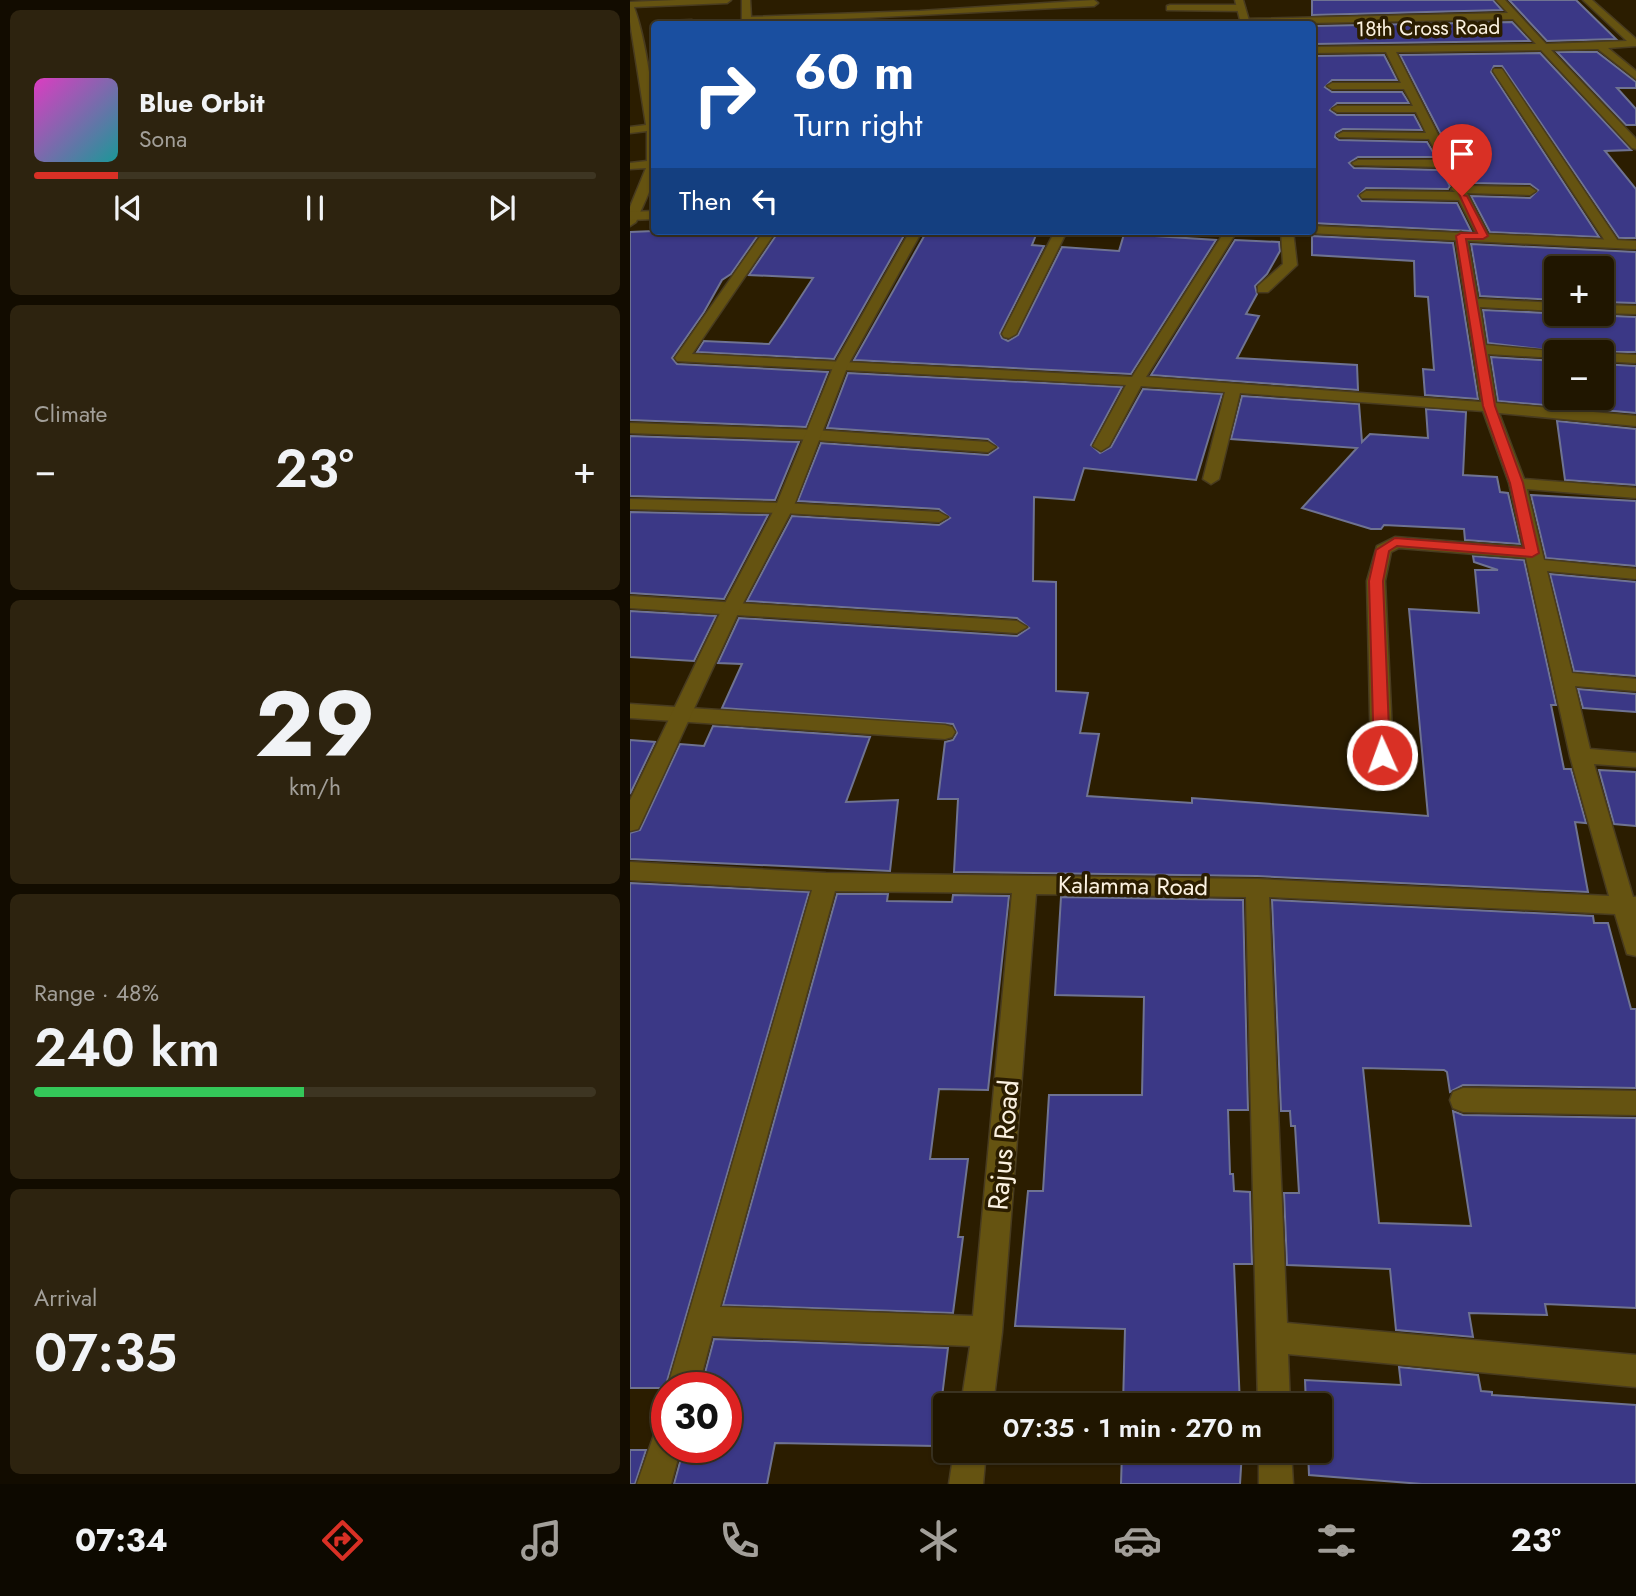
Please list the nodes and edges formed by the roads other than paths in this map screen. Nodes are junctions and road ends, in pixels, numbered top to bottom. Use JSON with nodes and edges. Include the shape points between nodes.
{"nodes":[{"id":1,"x":726,"y":0,"type":"edge"},
{"id":2,"x":746,"y":0,"type":"edge"},
{"id":3,"x":915,"y":0,"type":"edge"},
{"id":4,"x":1500,"y":0,"type":"edge"},
{"id":5,"x":1587,"y":0,"type":"edge"},
{"id":6,"x":1093,"y":2,"type":"edge"},
{"id":7,"x":1240,"y":4,"type":"edge"},
{"id":8,"x":630,"y":6,"type":"edge"},
{"id":9,"x":1170,"y":8,"type":"dead end"},
{"id":10,"x":920,"y":14,"type":"junction"},
{"id":11,"x":1099,"y":15,"type":"dead end"},
{"id":12,"x":1516,"y":16,"type":"junction"},
{"id":13,"x":746,"y":21,"type":"edge"},
{"id":14,"x":768,"y":21,"type":"edge"},
{"id":15,"x":924,"y":21,"type":"edge"},
{"id":16,"x":1244,"y":21,"type":"edge"},
{"id":17,"x":1316,"y":21,"type":"edge"},
{"id":18,"x":637,"y":26,"type":"edge"},
{"id":19,"x":651,"y":42,"type":"edge"},
{"id":20,"x":633,"y":43,"type":"edge"},
{"id":21,"x":1636,"y":43,"type":"edge"},
{"id":22,"x":1543,"y":46,"type":"junction"},
{"id":23,"x":1600,"y":46,"type":"junction"},
{"id":24,"x":1389,"y":48,"type":"junction"},
{"id":25,"x":1316,"y":50,"type":"edge"},
{"id":26,"x":635,"y":70,"type":"edge"},
{"id":27,"x":1498,"y":71,"type":"dead end"},
{"id":28,"x":1636,"y":76,"type":"edge"},
{"id":29,"x":1332,"y":86,"type":"dead end"},
{"id":30,"x":1408,"y":86,"type":"junction"},
{"id":31,"x":646,"y":96,"type":"edge"},
{"id":32,"x":1337,"y":109,"type":"dead end"},
{"id":33,"x":1419,"y":109,"type":"junction"},
{"id":34,"x":651,"y":118,"type":"edge"},
{"id":35,"x":651,"y":127,"type":"edge"},
{"id":36,"x":630,"y":130,"type":"edge"},
{"id":37,"x":1343,"y":135,"type":"dead end"},
{"id":38,"x":1433,"y":136,"type":"junction"},
{"id":39,"x":1636,"y":146,"type":"edge"},
{"id":40,"x":1358,"y":163,"type":"dead end"},
{"id":41,"x":651,"y":164,"type":"edge"},
{"id":42,"x":1446,"y":164,"type":"junction"},
{"id":43,"x":630,"y":166,"type":"edge"},
{"id":44,"x":651,"y":171,"type":"edge"},
{"id":45,"x":1530,"y":191,"type":"dead end"},
{"id":46,"x":1460,"y":192,"type":"junction"},
{"id":47,"x":1367,"y":194,"type":"dead end"},
{"id":48,"x":651,"y":215,"type":"edge"},
{"id":49,"x":631,"y":218,"type":"edge"},
{"id":50,"x":1316,"y":230,"type":"edge"},
{"id":51,"x":767,"y":235,"type":"edge"},
{"id":52,"x":914,"y":235,"type":"edge"},
{"id":53,"x":1059,"y":235,"type":"edge"},
{"id":54,"x":1228,"y":235,"type":"edge"},
{"id":55,"x":1287,"y":235,"type":"edge"},
{"id":56,"x":1461,"y":236,"type":"junction"},
{"id":57,"x":1483,"y":236,"type":"junction"},
{"id":58,"x":1614,"y":244,"type":"junction"},
{"id":59,"x":1636,"y":245,"type":"edge"},
{"id":60,"x":1263,"y":289,"type":"dead end"},
{"id":61,"x":1473,"y":303,"type":"junction"},
{"id":62,"x":1544,"y":306,"type":"edge"},
{"id":63,"x":1614,"y":309,"type":"edge"},
{"id":64,"x":1636,"y":310,"type":"edge"},
{"id":65,"x":1009,"y":334,"type":"dead end"},
{"id":66,"x":1480,"y":349,"type":"junction"},
{"id":67,"x":1544,"y":353,"type":"edge"},
{"id":68,"x":1614,"y":358,"type":"edge"},
{"id":69,"x":1636,"y":359,"type":"edge"},
{"id":70,"x":841,"y":365,"type":"junction"},
{"id":71,"x":1135,"y":383,"type":"junction"},
{"id":72,"x":1233,"y":390,"type":"junction"},
{"id":73,"x":1489,"y":406,"type":"junction"},
{"id":74,"x":1636,"y":421,"type":"edge"},
{"id":75,"x":630,"y":428,"type":"edge"},
{"id":76,"x":815,"y":435,"type":"junction"},
{"id":77,"x":1101,"y":446,"type":"dead end"},
{"id":78,"x":988,"y":447,"type":"dead end"},
{"id":79,"x":1210,"y":479,"type":"dead end"},
{"id":80,"x":1517,"y":483,"type":"junction"},
{"id":81,"x":1636,"y":493,"type":"edge"},
{"id":82,"x":630,"y":504,"type":"edge"},
{"id":83,"x":784,"y":508,"type":"junction"},
{"id":84,"x":939,"y":517,"type":"dead end"},
{"id":85,"x":1534,"y":559,"type":"junction"},
{"id":86,"x":1636,"y":574,"type":"edge"},
{"id":87,"x":630,"y":602,"type":"edge"},
{"id":88,"x":732,"y":607,"type":"junction"},
{"id":89,"x":1017,"y":627,"type":"dead end"},
{"id":90,"x":1562,"y":679,"type":"junction"},
{"id":91,"x":1636,"y":685,"type":"edge"},
{"id":92,"x":630,"y":711,"type":"edge"},
{"id":93,"x":681,"y":714,"type":"junction"},
{"id":94,"x":945,"y":732,"type":"dead end"},
{"id":95,"x":1382,"y":755,"type":"dead end"},
{"id":96,"x":1581,"y":756,"type":"junction"},
{"id":97,"x":1636,"y":760,"type":"edge"},
{"id":98,"x":630,"y":823,"type":"edge"},
{"id":99,"x":630,"y":871,"type":"edge"},
{"id":100,"x":826,"y":882,"type":"junction"},
{"id":101,"x":1025,"y":884,"type":"junction"},
{"id":102,"x":1257,"y":888,"type":"junction"},
{"id":103,"x":1629,"y":905,"type":"edge"},
{"id":104,"x":1636,"y":947,"type":"edge"},
{"id":105,"x":1463,"y":1100,"type":"dead end"},
{"id":106,"x":1636,"y":1103,"type":"edge"},
{"id":107,"x":701,"y":1321,"type":"junction"},
{"id":108,"x":987,"y":1332,"type":"junction"},
{"id":109,"x":1273,"y":1337,"type":"junction"},
{"id":110,"x":1636,"y":1371,"type":"edge"},
{"id":111,"x":687,"y":1372,"type":"edge"},
{"id":112,"x":979,"y":1393,"type":"edge"},
{"id":113,"x":1274,"y":1393,"type":"edge"},
{"id":114,"x":660,"y":1463,"type":"edge"},
{"id":115,"x":969,"y":1463,"type":"edge"},
{"id":116,"x":1275,"y":1463,"type":"edge"},
{"id":117,"x":654,"y":1484,"type":"edge"},
{"id":118,"x":966,"y":1484,"type":"edge"},
{"id":119,"x":1276,"y":1484,"type":"edge"}],
"edges":[{"from":1,"to":8,"type":"street"},
{"from":2,"to":13,"type":"street"},
{"from":3,"to":10,"type":"street"},
{"from":4,"to":12,"type":"street"},
{"from":5,"to":21,"type":"street"},
{"from":6,"to":10,"type":"street"},
{"from":6,"to":11,"type":"street"},
{"from":7,"to":9,"type":"street"},
{"from":7,"to":16,"type":"street"},
{"from":8,"to":18,"type":"street"},
{"from":10,"to":14,"type":"street"},
{"from":10,"to":15,"type":"street"},
{"from":12,"to":17,"type":"street"},
{"from":12,"to":22,"type":"street"},
{"from":18,"to":20,"type":"street"},
{"from":19,"to":20,"type":"street"},
{"from":20,"to":26,"type":"street"},
{"from":21,"to":23,"type":"street","name":"18th Cross Road"},
{"from":22,"to":23,"type":"street","name":"18th Cross Road"},
{"from":22,"to":24,"type":"street","name":"18th Cross Road"},
{"from":22,"to":39,"type":"street"},
{"from":23,"to":28,"type":"street"},
{"from":24,"to":25,"type":"street","name":"18th Cross Road"},
{"from":24,"to":30,"type":"street"},
{"from":26,"to":31,"type":"street"},
{"from":27,"to":58,"type":"street"},
{"from":29,"to":30,"type":"street"},
{"from":30,"to":33,"type":"street"},
{"from":31,"to":34,"type":"street"},
{"from":32,"to":33,"type":"street"},
{"from":33,"to":38,"type":"street"},
{"from":35,"to":36,"type":"street"},
{"from":37,"to":38,"type":"street"},
{"from":38,"to":42,"type":"street"},
{"from":40,"to":42,"type":"street"},
{"from":41,"to":43,"type":"street"},
{"from":42,"to":46,"type":"street"},
{"from":44,"to":49,"type":"street"},
{"from":45,"to":46,"type":"street"},
{"from":46,"to":47,"type":"street"},
{"from":46,"to":57,"type":"street"},
{"from":48,"to":49,"type":"street"},
{"from":50,"to":56,"type":"street"},
{"from":51,"to":70,"type":"street","via":[[681,358]]},
{"from":52,"to":70,"type":"street"},
{"from":53,"to":65,"type":"street"},
{"from":54,"to":71,"type":"street"},
{"from":55,"to":60,"type":"street","via":[[1290,265]]},
{"from":56,"to":57,"type":"street"},
{"from":56,"to":61,"type":"street"},
{"from":57,"to":58,"type":"street"},
{"from":58,"to":59,"type":"street"},
{"from":61,"to":62,"type":"street"},
{"from":61,"to":66,"type":"street"},
{"from":63,"to":64,"type":"street"},
{"from":66,"to":67,"type":"street"},
{"from":66,"to":73,"type":"street"},
{"from":68,"to":69,"type":"street"},
{"from":70,"to":71,"type":"street"},
{"from":70,"to":76,"type":"street"},
{"from":71,"to":72,"type":"street"},
{"from":71,"to":77,"type":"street"},
{"from":72,"to":73,"type":"street"},
{"from":72,"to":79,"type":"street"},
{"from":73,"to":74,"type":"street"},
{"from":73,"to":80,"type":"street"},
{"from":75,"to":76,"type":"street"},
{"from":76,"to":78,"type":"street"},
{"from":76,"to":83,"type":"street"},
{"from":80,"to":81,"type":"street"},
{"from":80,"to":85,"type":"street"},
{"from":82,"to":83,"type":"street"},
{"from":83,"to":84,"type":"street"},
{"from":83,"to":88,"type":"street"},
{"from":85,"to":86,"type":"street"},
{"from":85,"to":90,"type":"street"},
{"from":85,"to":95,"type":"street","via":[[1395,542],[1382,550],[1376,581]]},
{"from":87,"to":88,"type":"street"},
{"from":88,"to":89,"type":"street"},
{"from":88,"to":93,"type":"street"},
{"from":90,"to":91,"type":"street"},
{"from":90,"to":96,"type":"street"},
{"from":92,"to":93,"type":"street"},
{"from":93,"to":94,"type":"street"},
{"from":93,"to":98,"type":"street"},
{"from":96,"to":97,"type":"street"},
{"from":96,"to":103,"type":"street"},
{"from":99,"to":100,"type":"street","name":"Kalamma Road"},
{"from":100,"to":101,"type":"street","name":"Kalamma Road"},
{"from":100,"to":107,"type":"street"},
{"from":101,"to":102,"type":"street","name":"Kalamma Road"},
{"from":101,"to":108,"type":"street","name":"Rajus Road"},
{"from":102,"to":103,"type":"street","name":"Kalamma Road"},
{"from":102,"to":109,"type":"street"},
{"from":103,"to":104,"type":"street"},
{"from":105,"to":106,"type":"street"},
{"from":107,"to":108,"type":"street"},
{"from":107,"to":111,"type":"street"},
{"from":108,"to":112,"type":"street","name":"Rajus Road"},
{"from":109,"to":110,"type":"street"},
{"from":109,"to":113,"type":"street"},
{"from":114,"to":117,"type":"street"},
{"from":115,"to":118,"type":"street"},
{"from":116,"to":119,"type":"street"}]}
